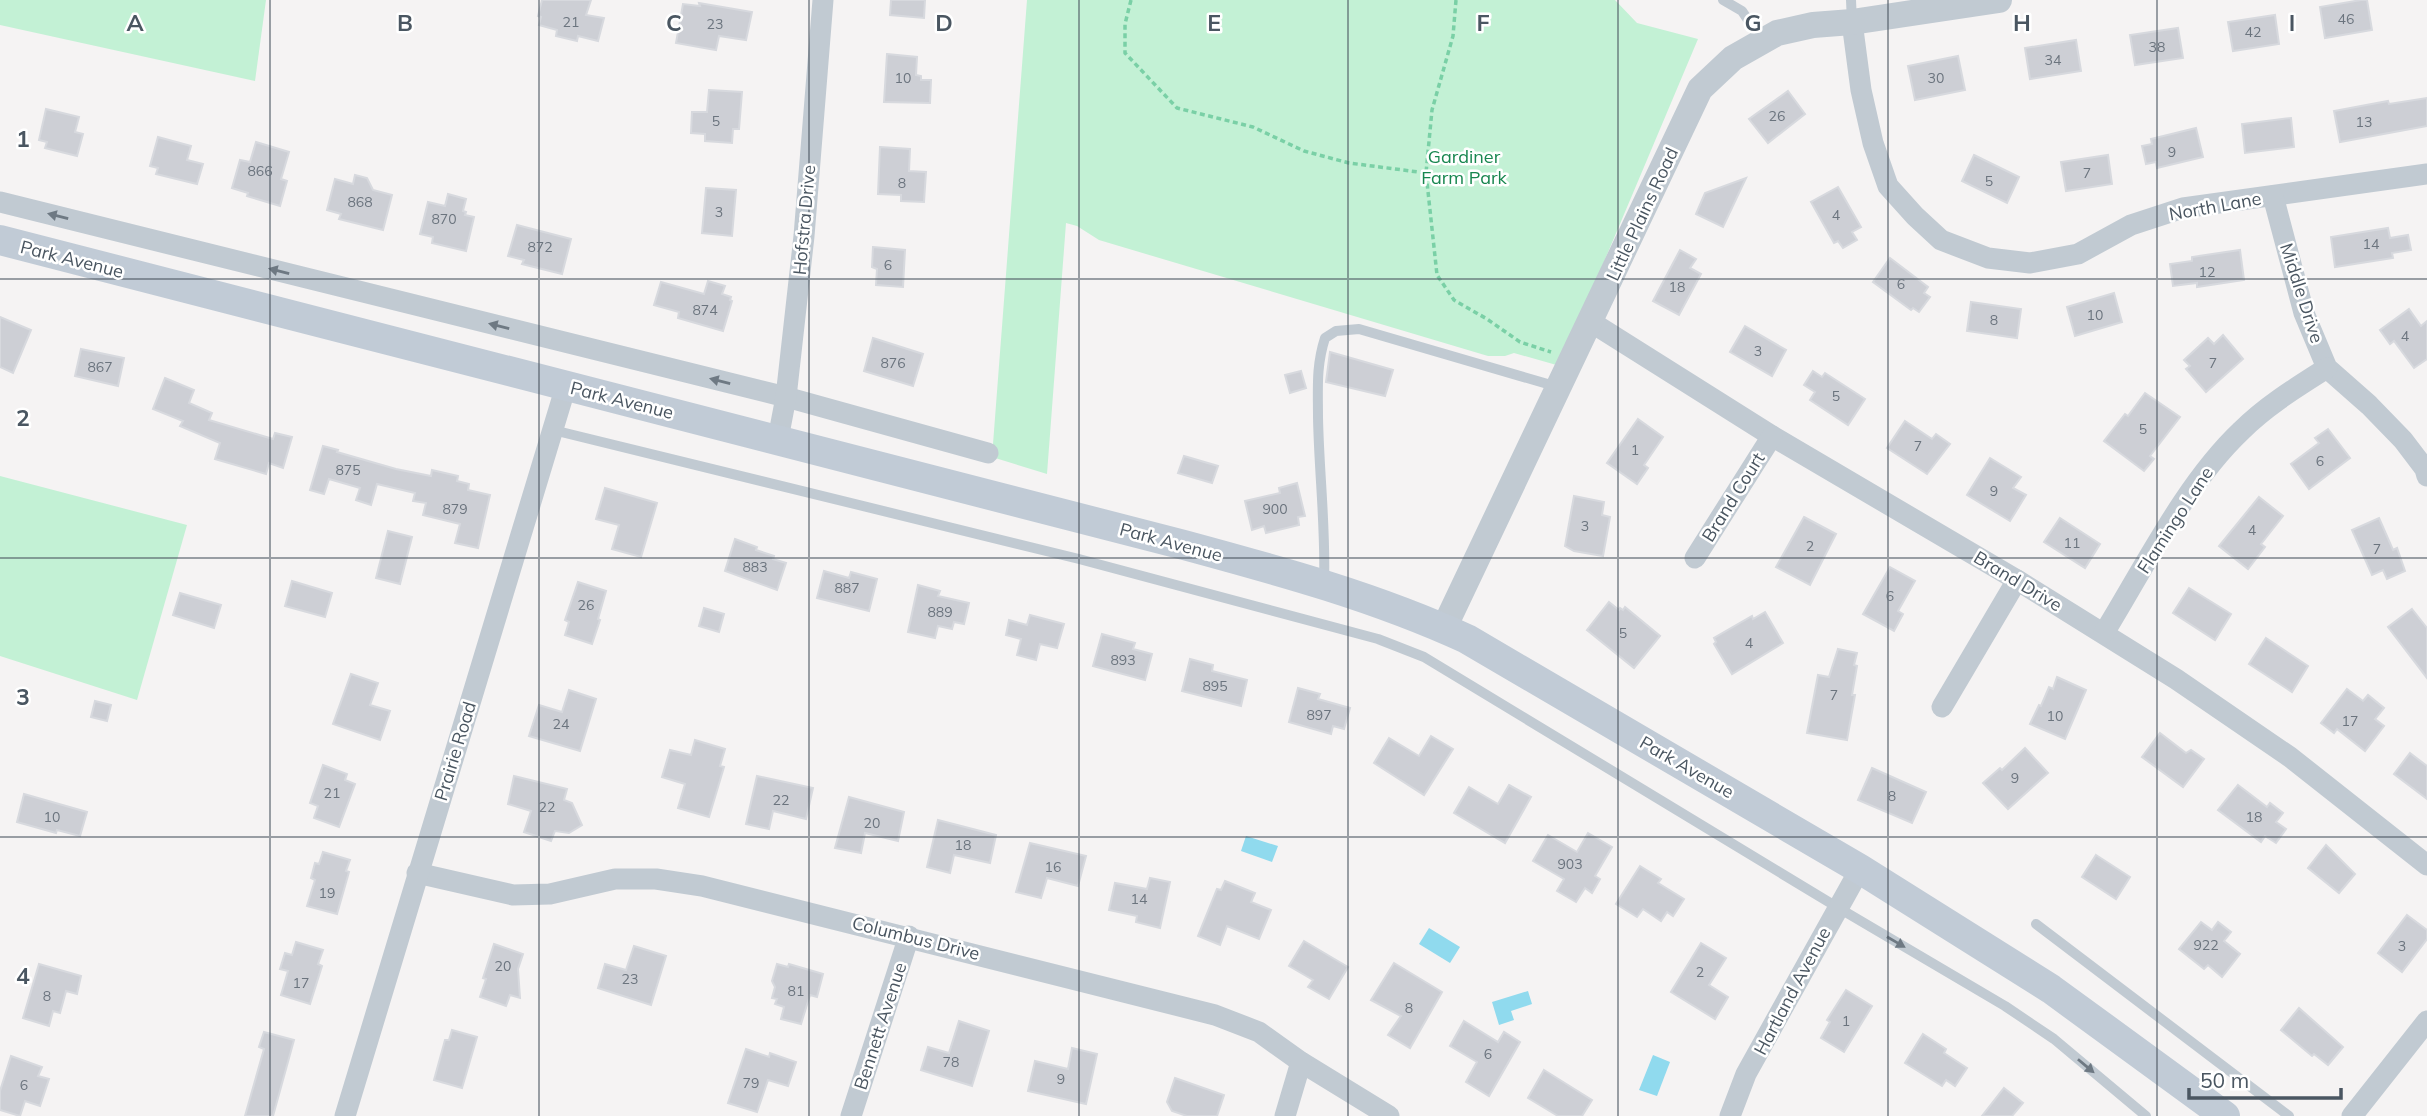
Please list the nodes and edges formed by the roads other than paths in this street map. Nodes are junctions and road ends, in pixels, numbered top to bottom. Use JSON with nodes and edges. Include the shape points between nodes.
{"nodes":[{"id":1,"x":823,"y":0,"type":"edge"},
{"id":2,"x":1723,"y":0,"type":"edge"},
{"id":3,"x":1999,"y":0,"type":"edge"},
{"id":4,"x":1852,"y":11,"type":"edge"},
{"id":5,"x":1762,"y":41,"type":"junction"},
{"id":6,"x":2427,"y":174,"type":"edge"},
{"id":7,"x":2273,"y":196,"type":"junction"},
{"id":8,"x":0,"y":202,"type":"edge"},
{"id":9,"x":0,"y":240,"type":"edge"},
{"id":10,"x":1591,"y":322,"type":"junction"},
{"id":11,"x":2327,"y":368,"type":"junction"},
{"id":12,"x":566,"y":386,"type":"junction"},
{"id":13,"x":1560,"y":388,"type":"junction"},
{"id":14,"x":786,"y":397,"type":"junction"},
{"id":15,"x":553,"y":430,"type":"junction"},
{"id":16,"x":1772,"y":436,"type":"junction"},
{"id":17,"x":778,"y":439,"type":"junction"},
{"id":18,"x":988,"y":453,"type":"dead end"},
{"id":19,"x":2427,"y":476,"type":"edge"},
{"id":20,"x":1695,"y":558,"type":"dead end"},
{"id":21,"x":2017,"y":580,"type":"junction"},
{"id":22,"x":1324,"y":583,"type":"junction"},
{"id":23,"x":1444,"y":628,"type":"junction"},
{"id":24,"x":2104,"y":634,"type":"junction"},
{"id":25,"x":1942,"y":706,"type":"dead end"},
{"id":26,"x":2427,"y":866,"type":"edge"},
{"id":27,"x":1860,"y":869,"type":"junction"},
{"id":28,"x":417,"y":873,"type":"junction"},
{"id":29,"x":1837,"y":907,"type":"junction"},
{"id":30,"x":2036,"y":924,"type":"dead end"},
{"id":31,"x":909,"y":936,"type":"junction"},
{"id":32,"x":2427,"y":1021,"type":"edge"},
{"id":33,"x":1301,"y":1062,"type":"junction"},
{"id":34,"x":345,"y":1116,"type":"edge"},
{"id":35,"x":851,"y":1116,"type":"edge"},
{"id":36,"x":1285,"y":1116,"type":"edge"},
{"id":37,"x":1389,"y":1116,"type":"edge"},
{"id":38,"x":1730,"y":1116,"type":"edge"},
{"id":39,"x":2146,"y":1116,"type":"edge"},
{"id":40,"x":2225,"y":1116,"type":"edge"},
{"id":41,"x":2289,"y":1116,"type":"edge"},
{"id":42,"x":2352,"y":1116,"type":"edge"}],
"edges":[{"from":1,"to":14,"type":"street","name":"Hofstra Drive"},
{"from":2,"to":5,"type":"lane","via":[[1742,11]]},
{"from":3,"to":4,"type":"street","name":"Little Plains Road"},
{"from":4,"to":5,"type":"street","name":"Little Plains Road"},
{"from":4,"to":7,"type":"street","name":"North Lane","via":[[1860,90],[1888,186],[1941,240],[1988,258],[2030,263],[2078,254],[2131,225],[2183,208]]},
{"from":5,"to":10,"type":"street","name":"Little Plains Road","via":[[1732,58],[1700,89]]},
{"from":6,"to":7,"type":"street","name":"North Lane"},
{"from":7,"to":11,"type":"street","name":"Middle Drive","via":[[2304,313]]},
{"from":14,"to":8,"type":"street","one_way":true},
{"from":9,"to":12,"type":"main road","name":"Park Avenue"},
{"from":10,"to":13,"type":"street","name":"Little Plains Road"},
{"from":10,"to":16,"type":"street","name":"Brand Drive"},
{"from":11,"to":19,"type":"street","name":"Middle Drive","via":[[2403,440]]},
{"from":11,"to":24,"type":"street","name":"Flamingo Lane","via":[[2285,394],[2241,431],[2199,478]]},
{"from":12,"to":15,"type":"street","name":"Prairie Road"},
{"from":12,"to":17,"type":"main road","name":"Park Avenue"},
{"from":13,"to":22,"type":"lane","via":[[1359,329],[1336,331],[1325,338],[1318,361]]},
{"from":13,"to":23,"type":"street","name":"Little Plains Road"},
{"from":14,"to":17,"type":"street","name":"Hofstra Drive"},
{"from":14,"to":18,"type":"street"},
{"from":15,"to":28,"type":"street","name":"Prairie Road"},
{"from":15,"to":29,"type":"lane","via":[[1079,559],[1378,639],[1457,675]]},
{"from":16,"to":20,"type":"street","name":"Brand Court"},
{"from":16,"to":21,"type":"street","name":"Brand Drive"},
{"from":17,"to":22,"type":"main road","name":"Park Avenue"},
{"from":21,"to":24,"type":"street","name":"Brand Drive"},
{"from":21,"to":25,"type":"street"},
{"from":22,"to":23,"type":"main road","name":"Park Avenue"},
{"from":23,"to":27,"type":"main road","name":"Park Avenue"},
{"from":24,"to":26,"type":"street","name":"Brand Drive","via":[[2290,757]]},
{"from":27,"to":29,"type":"street","name":"Hartland Avenue"},
{"from":27,"to":40,"type":"main road","name":"Park Avenue","via":[[2051,989]]},
{"from":28,"to":31,"type":"street","name":"Columbus Drive","via":[[513,895],[550,894],[615,879],[656,879]]},
{"from":28,"to":34,"type":"street","name":"Prairie Road"},
{"from":29,"to":38,"type":"street","name":"Hartland Avenue","via":[[1746,1074]]},
{"from":29,"to":39,"type":"lane","one_way":true,"via":[[2054,1039]]},
{"from":30,"to":41,"type":"lane"},
{"from":31,"to":33,"type":"street","name":"Columbus Drive","via":[[1215,1014],[1259,1032]]},
{"from":31,"to":35,"type":"street","name":"Bennett Avenue"},
{"from":32,"to":42,"type":"street"},
{"from":33,"to":36,"type":"street"},
{"from":33,"to":37,"type":"street","name":"Columbus Drive"}]}
